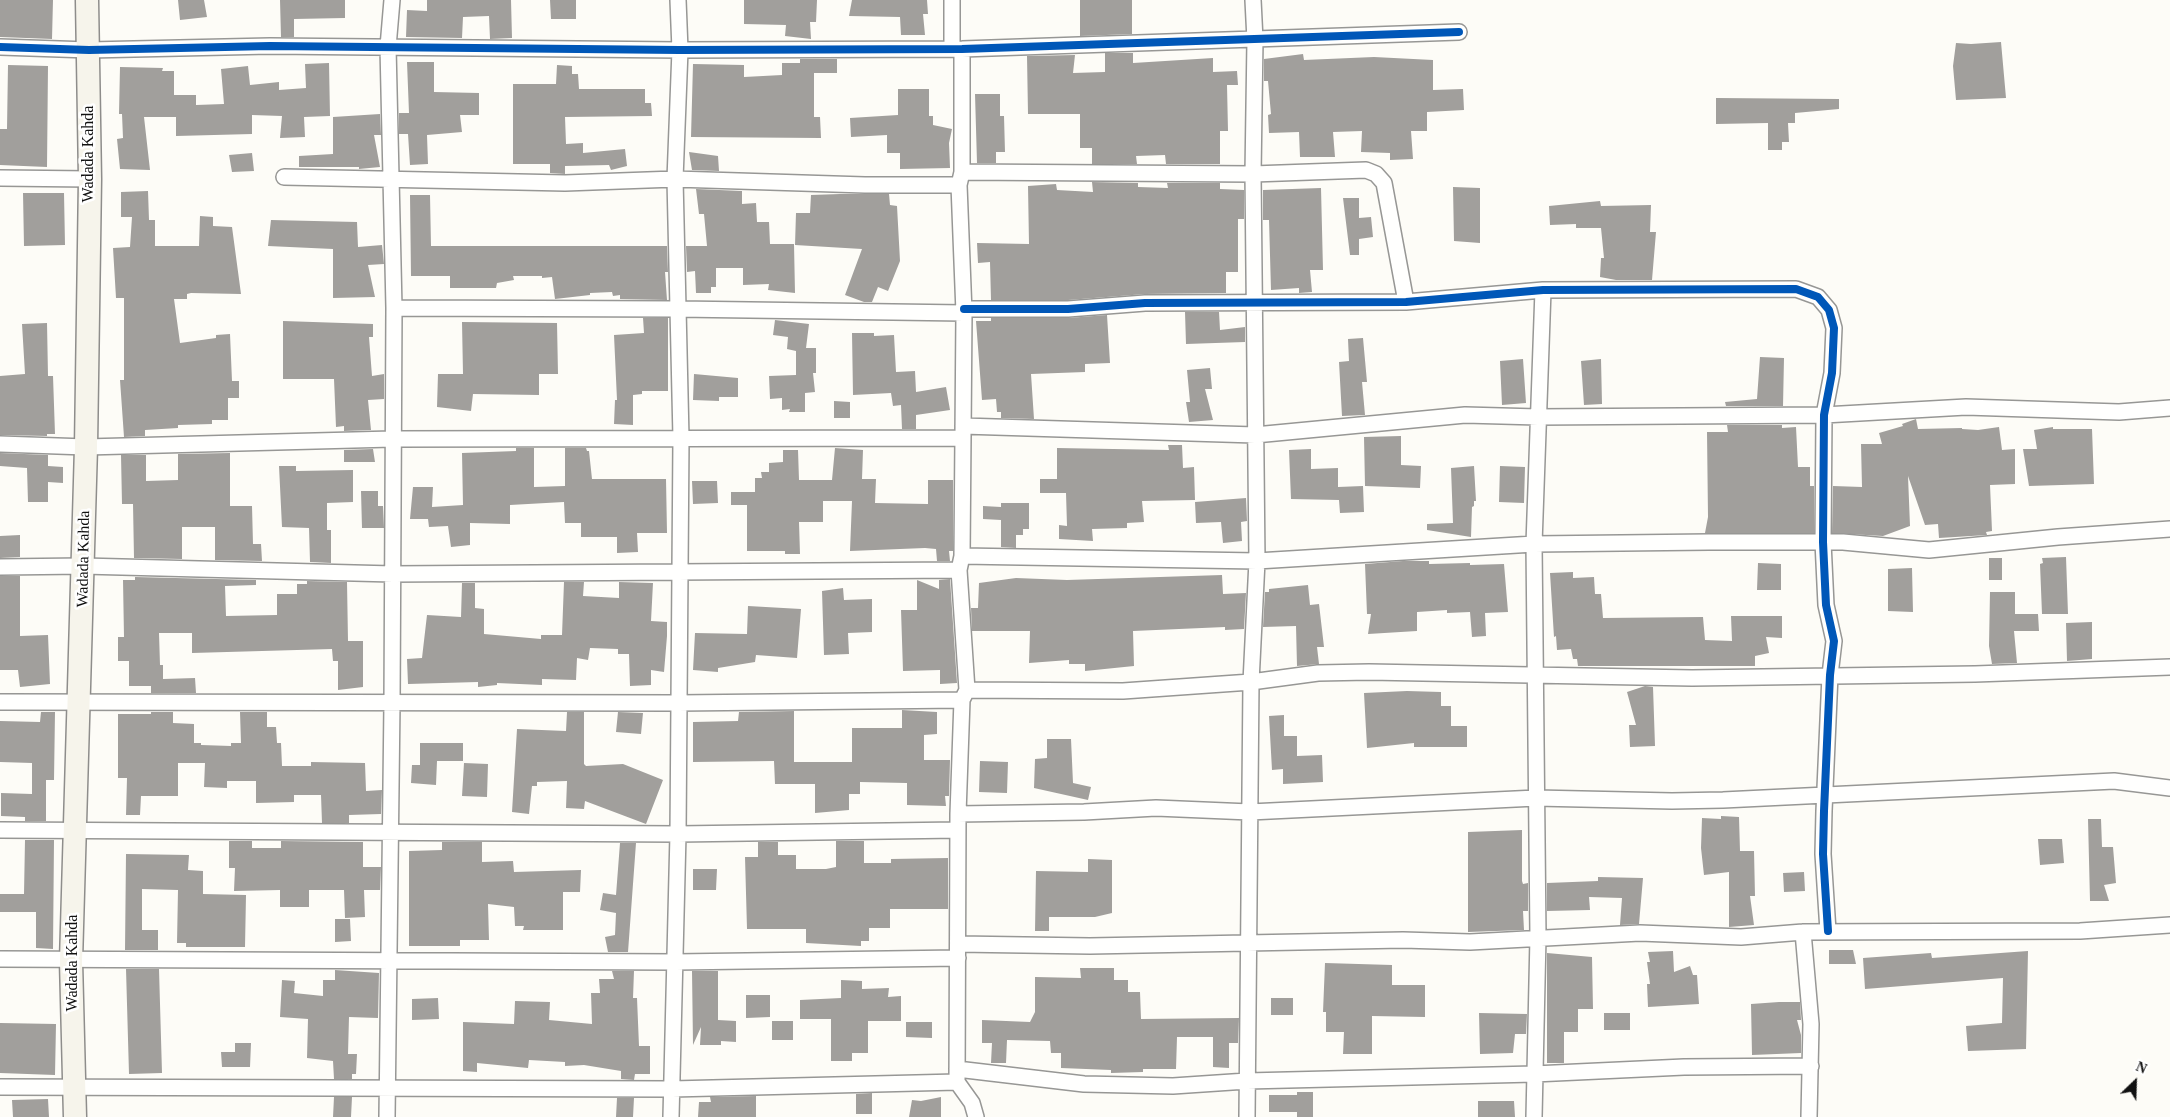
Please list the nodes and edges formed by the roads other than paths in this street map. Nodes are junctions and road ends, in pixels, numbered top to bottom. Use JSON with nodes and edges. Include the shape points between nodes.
{"nodes":[{"id":1,"x":87,"y":0,"type":"edge"},
{"id":2,"x":392,"y":0,"type":"edge"},
{"id":3,"x":678,"y":0,"type":"edge"},
{"id":4,"x":952,"y":0,"type":"edge"},
{"id":5,"x":1253,"y":0,"type":"edge"},
{"id":6,"x":1459,"y":32,"type":"dead end"},
{"id":7,"x":1256,"y":40,"type":"junction"},
{"id":8,"x":0,"y":47,"type":"edge"},
{"id":9,"x":388,"y":47,"type":"junction"},
{"id":10,"x":957,"y":49,"type":"junction"},
{"id":11,"x":89,"y":50,"type":"junction"},
{"id":12,"x":680,"y":50,"type":"junction"},
{"id":13,"x":1253,"y":174,"type":"junction"},
{"id":14,"x":284,"y":177,"type":"dead end"},
{"id":15,"x":0,"y":178,"type":"edge"},
{"id":16,"x":90,"y":179,"type":"junction"},
{"id":17,"x":675,"y":179,"type":"junction"},
{"id":18,"x":961,"y":179,"type":"junction"},
{"id":19,"x":391,"y":180,"type":"junction"},
{"id":20,"x":1543,"y":290,"type":"junction"},
{"id":21,"x":1256,"y":302,"type":"junction"},
{"id":22,"x":1406,"y":302,"type":"junction"},
{"id":23,"x":394,"y":308,"type":"junction"},
{"id":24,"x":678,"y":309,"type":"junction"},
{"id":25,"x":964,"y":311,"type":"junction"},
{"id":26,"x":2170,"y":408,"type":"edge"},
{"id":27,"x":1824,"y":415,"type":"junction"},
{"id":28,"x":1538,"y":417,"type":"junction"},
{"id":29,"x":963,"y":432,"type":"junction"},
{"id":30,"x":1255,"y":435,"type":"junction"},
{"id":31,"x":681,"y":438,"type":"junction"},
{"id":32,"x":392,"y":439,"type":"junction"},
{"id":33,"x":0,"y":444,"type":"edge"},
{"id":34,"x":86,"y":447,"type":"junction"},
{"id":35,"x":2170,"y":529,"type":"edge"},
{"id":36,"x":1823,"y":542,"type":"junction"},
{"id":37,"x":1534,"y":544,"type":"junction"},
{"id":38,"x":1257,"y":561,"type":"junction"},
{"id":39,"x":961,"y":563,"type":"junction"},
{"id":40,"x":83,"y":566,"type":"junction"},
{"id":41,"x":0,"y":567,"type":"edge"},
{"id":42,"x":393,"y":574,"type":"junction"},
{"id":43,"x":680,"y":574,"type":"junction"},
{"id":44,"x":2170,"y":667,"type":"edge"},
{"id":45,"x":1830,"y":674,"type":"junction"},
{"id":46,"x":1535,"y":675,"type":"junction"},
{"id":47,"x":1251,"y":682,"type":"junction"},
{"id":48,"x":965,"y":695,"type":"junction"},
{"id":49,"x":0,"y":702,"type":"edge"},
{"id":50,"x":80,"y":702,"type":"junction"},
{"id":51,"x":392,"y":703,"type":"junction"},
{"id":52,"x":678,"y":703,"type":"junction"},
{"id":53,"x":2170,"y":788,"type":"edge"},
{"id":54,"x":1825,"y":795,"type":"junction"},
{"id":55,"x":1536,"y":798,"type":"junction"},
{"id":56,"x":1250,"y":812,"type":"junction"},
{"id":57,"x":958,"y":814,"type":"junction"},
{"id":58,"x":0,"y":830,"type":"edge"},
{"id":59,"x":958,"y":830,"type":"junction"},
{"id":60,"x":76,"y":832,"type":"junction"},
{"id":61,"x":390,"y":833,"type":"junction"},
{"id":62,"x":678,"y":834,"type":"junction"},
{"id":63,"x":2170,"y":925,"type":"edge"},
{"id":64,"x":1828,"y":931,"type":"junction"},
{"id":65,"x":1803,"y":932,"type":"junction"},
{"id":66,"x":1538,"y":937,"type":"junction"},
{"id":67,"x":1249,"y":942,"type":"junction"},
{"id":68,"x":958,"y":951,"type":"junction"},
{"id":69,"x":0,"y":959,"type":"edge"},
{"id":70,"x":71,"y":961,"type":"junction"},
{"id":71,"x":389,"y":962,"type":"junction"},
{"id":72,"x":676,"y":962,"type":"junction"},
{"id":73,"x":1811,"y":1066,"type":"junction"},
{"id":74,"x":1534,"y":1074,"type":"junction"},
{"id":75,"x":957,"y":1076,"type":"junction"},
{"id":76,"x":1247,"y":1081,"type":"junction"},
{"id":77,"x":0,"y":1087,"type":"edge"},
{"id":78,"x":75,"y":1088,"type":"junction"},
{"id":79,"x":388,"y":1089,"type":"junction"},
{"id":80,"x":672,"y":1089,"type":"junction"},
{"id":81,"x":75,"y":1117,"type":"edge"},
{"id":82,"x":388,"y":1117,"type":"edge"},
{"id":83,"x":671,"y":1117,"type":"edge"},
{"id":84,"x":976,"y":1117,"type":"edge"},
{"id":85,"x":1247,"y":1117,"type":"edge"},
{"id":86,"x":1534,"y":1117,"type":"edge"},
{"id":87,"x":1809,"y":1117,"type":"edge"}],
"edges":[{"from":1,"to":11,"type":"main road","name":"Wadada Kahda"},
{"from":2,"to":9,"type":"street"},
{"from":3,"to":12,"type":"street"},
{"from":4,"to":10,"type":"street"},
{"from":5,"to":7,"type":"street"},
{"from":6,"to":7,"type":"street"},
{"from":7,"to":10,"type":"street"},
{"from":7,"to":13,"type":"street"},
{"from":8,"to":11,"type":"street"},
{"from":9,"to":11,"type":"street"},
{"from":9,"to":12,"type":"street"},
{"from":9,"to":19,"type":"street"},
{"from":10,"to":12,"type":"street"},
{"from":10,"to":18,"type":"street"},
{"from":11,"to":16,"type":"main road","name":"Wadada Kahda"},
{"from":12,"to":17,"type":"street"},
{"from":13,"to":18,"type":"street"},
{"from":13,"to":21,"type":"street"},
{"from":13,"to":22,"type":"street","via":[[1355,169],[1376,174],[1384,183]]},
{"from":14,"to":19,"type":"street"},
{"from":15,"to":16,"type":"street"},
{"from":16,"to":34,"type":"main road","name":"Wadada Kahda"},
{"from":17,"to":18,"type":"street","via":[[865,185]]},
{"from":17,"to":19,"type":"street","via":[[565,183]]},
{"from":17,"to":24,"type":"street"},
{"from":18,"to":25,"type":"street"},
{"from":19,"to":23,"type":"street"},
{"from":20,"to":22,"type":"street"},
{"from":20,"to":27,"type":"street","via":[[1796,289],[1818,297],[1829,310],[1834,328],[1832,373]]},
{"from":20,"to":28,"type":"street"},
{"from":21,"to":22,"type":"street"},
{"from":21,"to":25,"type":"street"},
{"from":21,"to":30,"type":"street"},
{"from":23,"to":24,"type":"street"},
{"from":23,"to":32,"type":"street"},
{"from":24,"to":25,"type":"street"},
{"from":24,"to":31,"type":"street"},
{"from":25,"to":29,"type":"street"},
{"from":26,"to":27,"type":"street","via":[[2119,412],[1966,407]]},
{"from":27,"to":28,"type":"street"},
{"from":27,"to":36,"type":"street"},
{"from":28,"to":30,"type":"street","via":[[1465,415]]},
{"from":28,"to":37,"type":"street"},
{"from":29,"to":30,"type":"street"},
{"from":29,"to":31,"type":"street"},
{"from":29,"to":39,"type":"street"},
{"from":30,"to":38,"type":"street"},
{"from":31,"to":32,"type":"street"},
{"from":31,"to":43,"type":"street"},
{"from":32,"to":34,"type":"street"},
{"from":32,"to":42,"type":"street"},
{"from":33,"to":34,"type":"street"},
{"from":34,"to":40,"type":"main road","name":"Wadada Kahda"},
{"from":35,"to":36,"type":"street","via":[[1929,550]]},
{"from":36,"to":37,"type":"street"},
{"from":36,"to":45,"type":"street","via":[[1826,605],[1834,641]]},
{"from":37,"to":38,"type":"street"},
{"from":37,"to":46,"type":"street"},
{"from":38,"to":39,"type":"street"},
{"from":38,"to":47,"type":"street"},
{"from":39,"to":43,"type":"street"},
{"from":39,"to":48,"type":"street"},
{"from":40,"to":41,"type":"street"},
{"from":40,"to":42,"type":"street"},
{"from":40,"to":50,"type":"main road","name":"Wadada Kahda"},
{"from":42,"to":43,"type":"street"},
{"from":42,"to":51,"type":"street"},
{"from":43,"to":52,"type":"street"},
{"from":44,"to":45,"type":"street","via":[[1974,674]]},
{"from":45,"to":46,"type":"street","via":[[1692,678]]},
{"from":45,"to":54,"type":"street"},
{"from":46,"to":47,"type":"street","via":[[1369,672]]},
{"from":46,"to":55,"type":"street"},
{"from":47,"to":48,"type":"street","via":[[1123,691]]},
{"from":47,"to":56,"type":"street"},
{"from":48,"to":52,"type":"street"},
{"from":48,"to":57,"type":"street"},
{"from":49,"to":50,"type":"street"},
{"from":50,"to":51,"type":"street"},
{"from":50,"to":60,"type":"main road","name":"Wadada Kahda"},
{"from":51,"to":52,"type":"street"},
{"from":51,"to":61,"type":"street"},
{"from":52,"to":62,"type":"street"},
{"from":53,"to":54,"type":"street","via":[[2114,781]]},
{"from":54,"to":55,"type":"street","via":[[1672,801]]},
{"from":54,"to":64,"type":"street","via":[[1823,854]]},
{"from":55,"to":56,"type":"street"},
{"from":55,"to":66,"type":"street"},
{"from":56,"to":57,"type":"street","via":[[1156,808]]},
{"from":56,"to":67,"type":"street"},
{"from":57,"to":59,"type":"street"},
{"from":58,"to":60,"type":"street"},
{"from":59,"to":62,"type":"street"},
{"from":59,"to":68,"type":"street"},
{"from":60,"to":61,"type":"street"},
{"from":60,"to":70,"type":"main road","name":"Wadada Kahda"},
{"from":61,"to":62,"type":"street"},
{"from":61,"to":71,"type":"street"},
{"from":62,"to":72,"type":"street"},
{"from":63,"to":64,"type":"street","via":[[2080,931]]},
{"from":64,"to":65,"type":"street"},
{"from":65,"to":66,"type":"street","via":[[1741,937],[1640,933]]},
{"from":65,"to":73,"type":"street","via":[[1811,1024]]},
{"from":66,"to":67,"type":"street","via":[[1470,942]]},
{"from":66,"to":74,"type":"street"},
{"from":67,"to":68,"type":"street"},
{"from":67,"to":76,"type":"street"},
{"from":68,"to":72,"type":"street"},
{"from":68,"to":75,"type":"street"},
{"from":69,"to":70,"type":"street"},
{"from":70,"to":71,"type":"street"},
{"from":70,"to":78,"type":"main road","name":"Wadada Kahda"},
{"from":71,"to":72,"type":"street"},
{"from":71,"to":79,"type":"street"},
{"from":72,"to":80,"type":"street"},
{"from":73,"to":74,"type":"street","via":[[1684,1067]]},
{"from":73,"to":87,"type":"street"},
{"from":74,"to":76,"type":"street"},
{"from":74,"to":86,"type":"street"},
{"from":75,"to":76,"type":"street","via":[[1174,1086]]},
{"from":75,"to":80,"type":"street"},
{"from":75,"to":84,"type":"street"},
{"from":76,"to":85,"type":"street"},
{"from":77,"to":78,"type":"street"},
{"from":78,"to":79,"type":"street"},
{"from":78,"to":81,"type":"main road","name":"Wadada Kahda"},
{"from":79,"to":80,"type":"street"},
{"from":79,"to":82,"type":"street"},
{"from":80,"to":83,"type":"street"}]}
